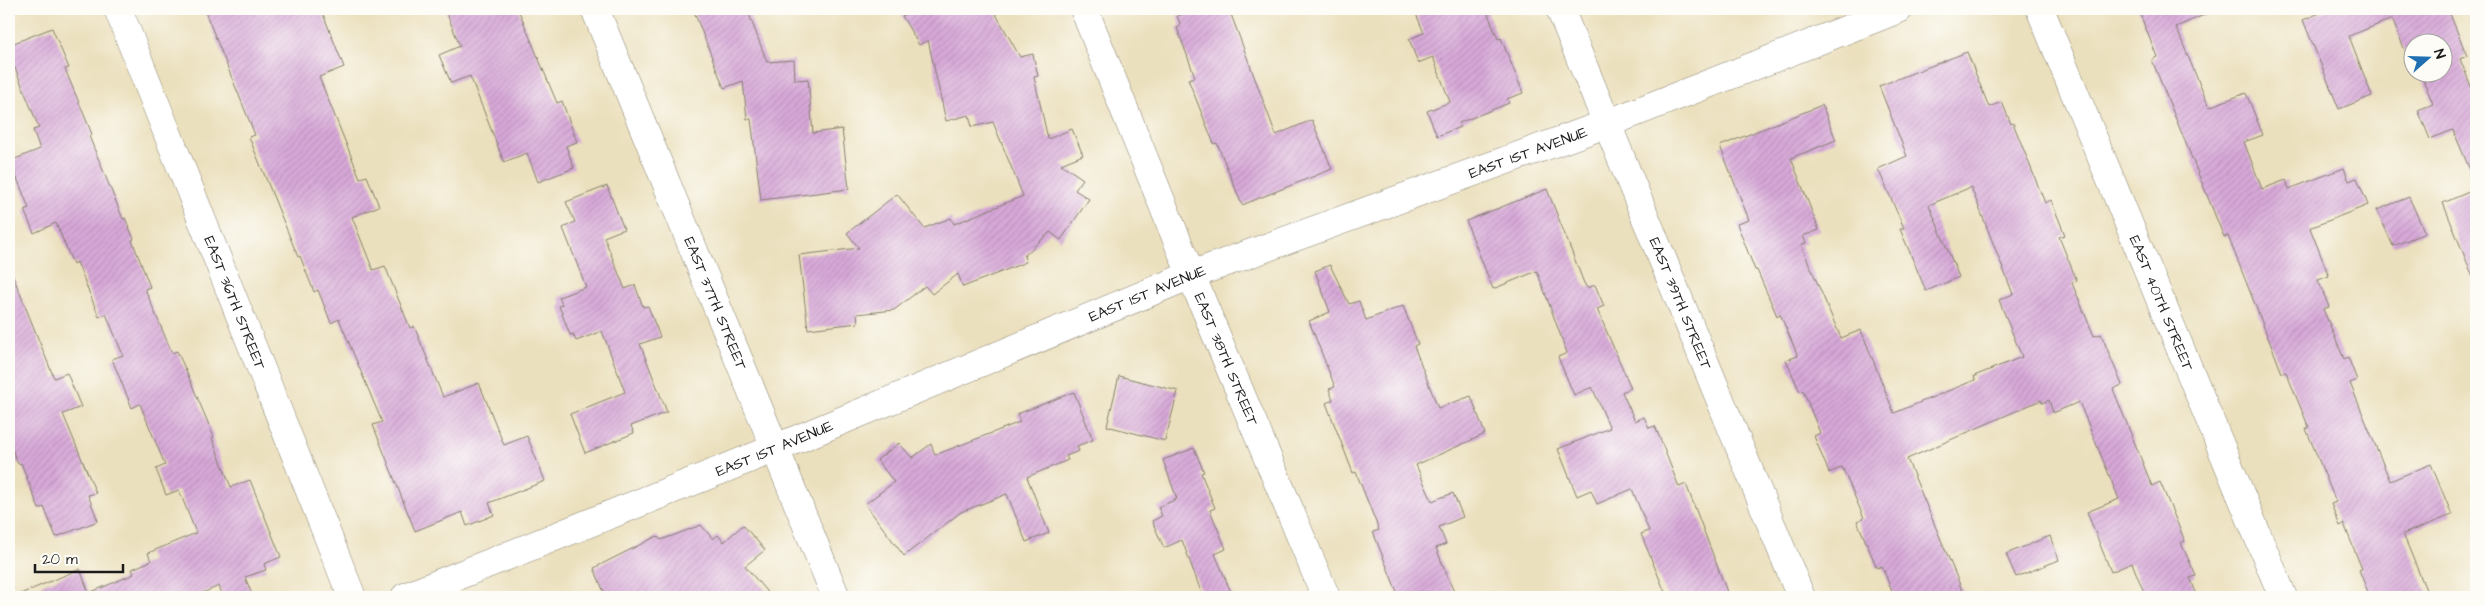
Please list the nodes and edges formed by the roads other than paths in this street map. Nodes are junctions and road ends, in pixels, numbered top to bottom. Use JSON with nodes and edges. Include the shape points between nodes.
{"nodes":[{"id":1,"x":118,"y":9,"type":"edge"},
{"id":2,"x":595,"y":9,"type":"edge"},
{"id":3,"x":1084,"y":9,"type":"edge"},
{"id":4,"x":1560,"y":9,"type":"edge"},
{"id":5,"x":1898,"y":9,"type":"edge"},
{"id":6,"x":2040,"y":9,"type":"edge"},
{"id":7,"x":1606,"y":124,"type":"junction"},
{"id":8,"x":1191,"y":276,"type":"junction"},
{"id":9,"x":776,"y":448,"type":"junction"},
{"id":10,"x":352,"y":597,"type":"edge"},
{"id":11,"x":405,"y":597,"type":"edge"},
{"id":12,"x":836,"y":597,"type":"edge"},
{"id":13,"x":1326,"y":597,"type":"edge"},
{"id":14,"x":1801,"y":597,"type":"edge"},
{"id":15,"x":2283,"y":597,"type":"edge"}],
"edges":[{"from":1,"to":10,"type":"street","name":"EAST 36TH STREET"},
{"from":2,"to":9,"type":"street","name":"EAST 37TH STREET"},
{"from":3,"to":8,"type":"street","name":"EAST 38TH STREET"},
{"from":4,"to":7,"type":"street","name":"EAST 39TH STREET"},
{"from":5,"to":7,"type":"street","name":"EAST 1ST AVENUE"},
{"from":6,"to":15,"type":"street","name":"EAST 40TH STREET"},
{"from":7,"to":8,"type":"street","name":"EAST 1ST AVENUE"},
{"from":7,"to":14,"type":"street","name":"EAST 39TH STREET"},
{"from":8,"to":9,"type":"street","name":"EAST 1ST AVENUE"},
{"from":8,"to":13,"type":"street","name":"EAST 38TH STREET"},
{"from":9,"to":11,"type":"street","name":"EAST 1ST AVENUE"},
{"from":9,"to":12,"type":"street","name":"EAST 37TH STREET"}]}
